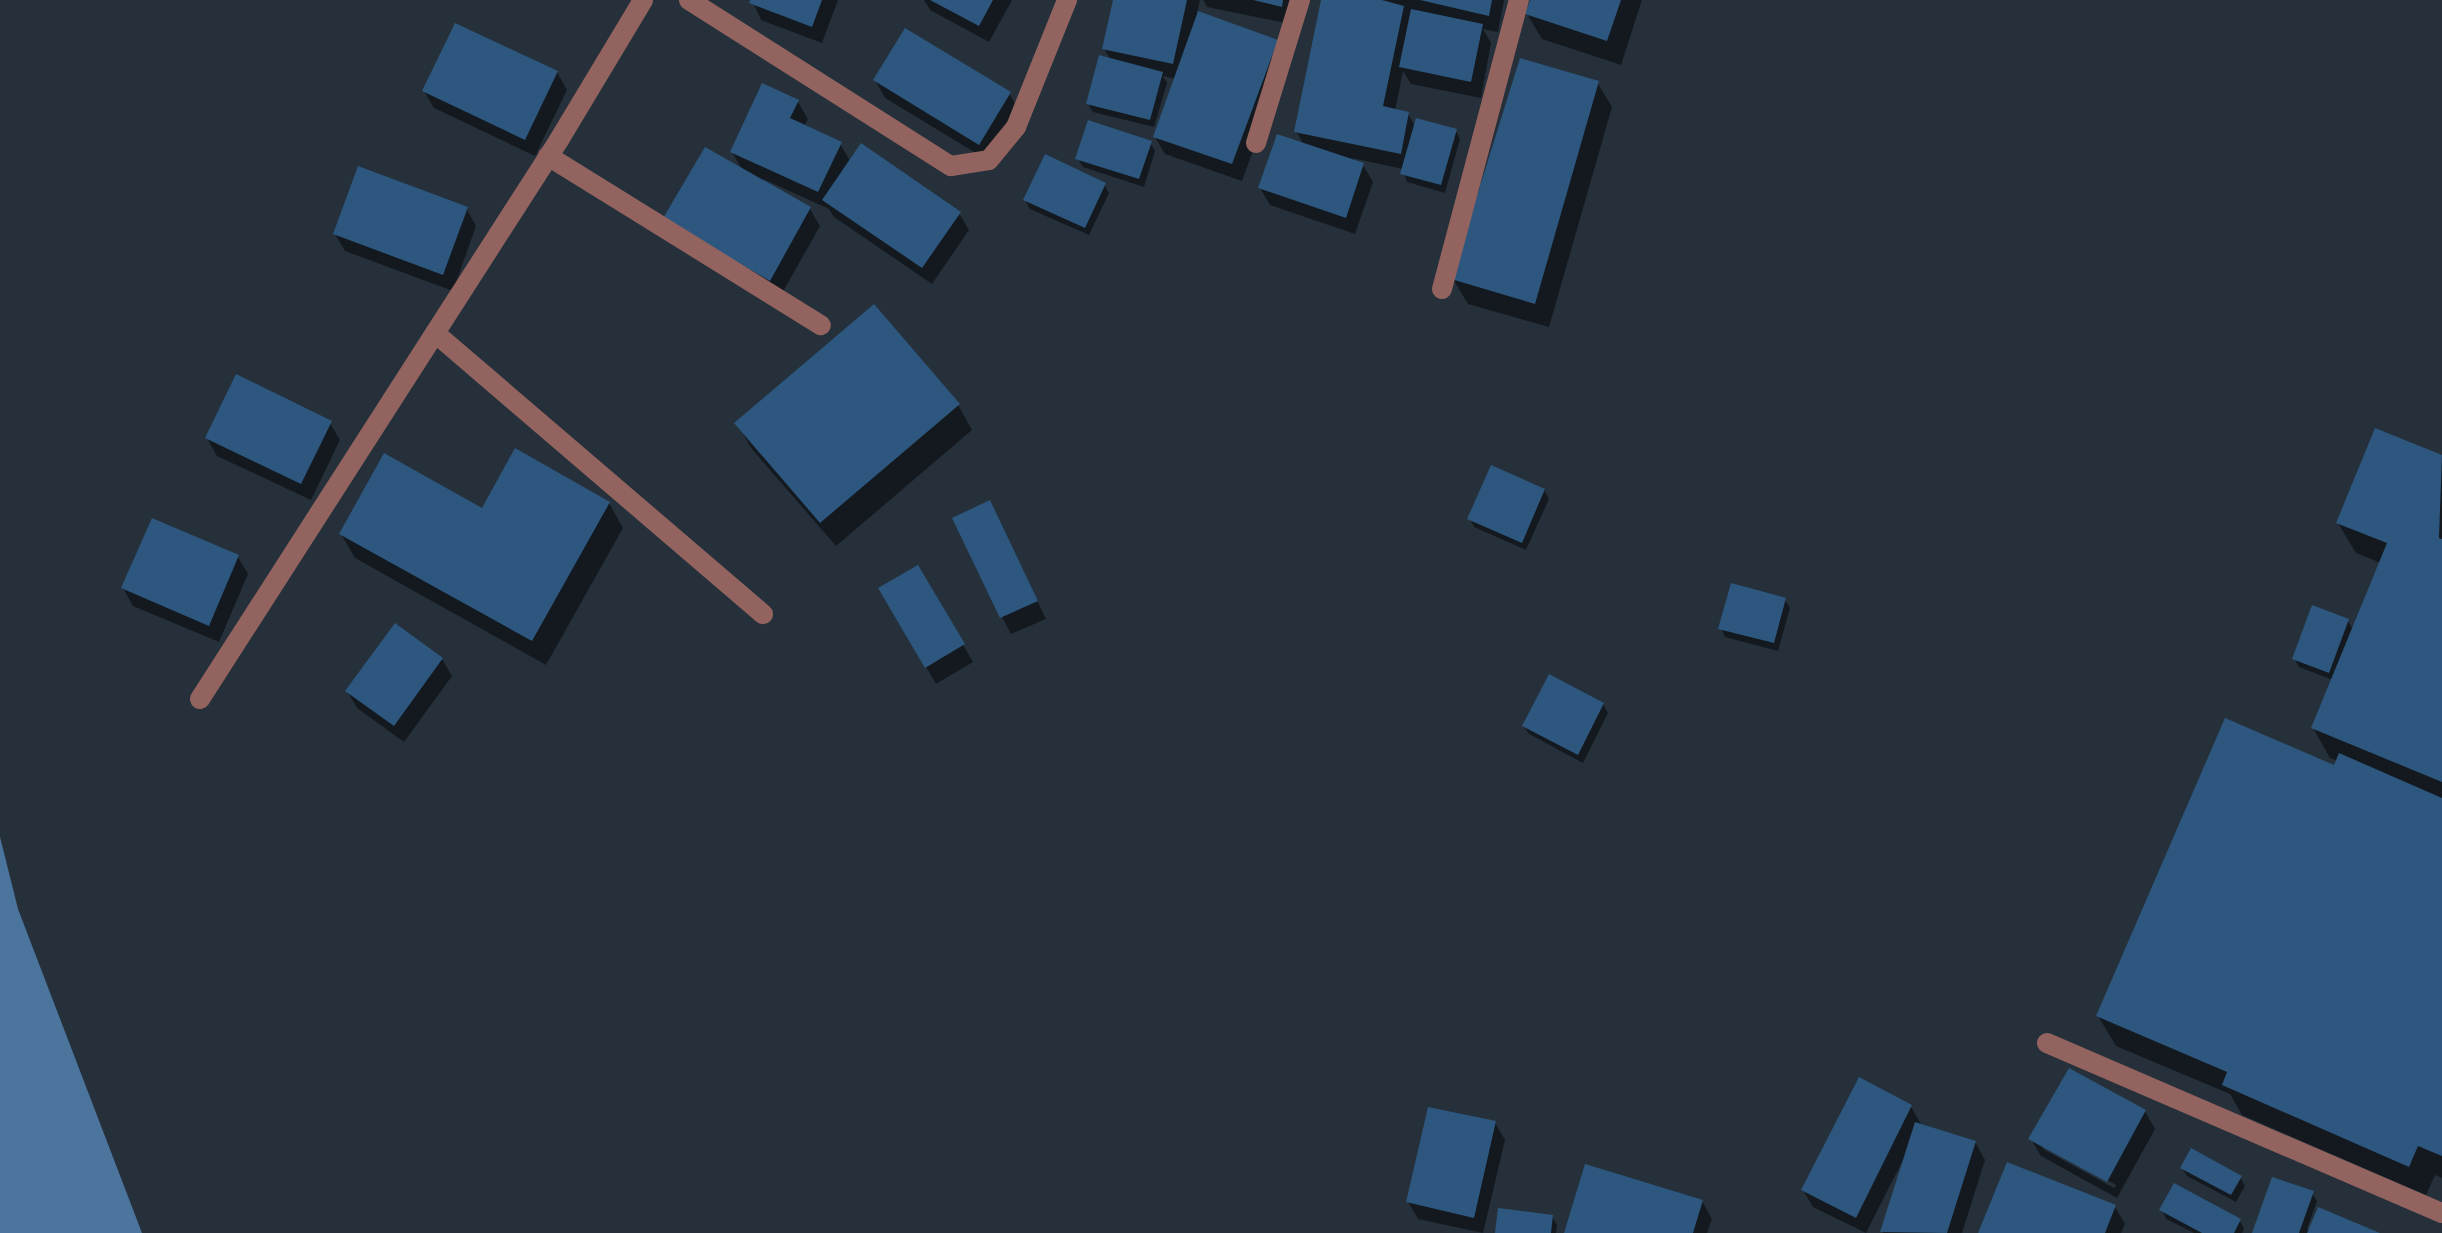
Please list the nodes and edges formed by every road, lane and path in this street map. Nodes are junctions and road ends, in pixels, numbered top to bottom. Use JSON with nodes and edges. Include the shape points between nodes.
{"nodes":[{"id":1,"x":643,"y":0,"type":"edge"},
{"id":2,"x":689,"y":0,"type":"edge"},
{"id":3,"x":1067,"y":0,"type":"edge"},
{"id":4,"x":1300,"y":0,"type":"edge"},
{"id":5,"x":1519,"y":0,"type":"edge"},
{"id":6,"x":1256,"y":143,"type":"dead end"},
{"id":7,"x":548,"y":156,"type":"junction"},
{"id":8,"x":1442,"y":289,"type":"dead end"},
{"id":9,"x":821,"y":325,"type":"dead end"},
{"id":10,"x":435,"y":333,"type":"junction"},
{"id":11,"x":763,"y":614,"type":"dead end"},
{"id":12,"x":200,"y":699,"type":"dead end"},
{"id":13,"x":2047,"y":1043,"type":"dead end"},
{"id":14,"x":2442,"y":1213,"type":"edge"}],
"edges":[{"from":1,"to":7,"type":"street"},
{"from":2,"to":3,"type":"street","via":[[951,166],[989,160],[1016,127]]},
{"from":4,"to":6,"type":"street"},
{"from":5,"to":8,"type":"street"},
{"from":7,"to":9,"type":"street"},
{"from":7,"to":10,"type":"street"},
{"from":10,"to":11,"type":"street"},
{"from":10,"to":12,"type":"street"},
{"from":13,"to":14,"type":"street"}]}
